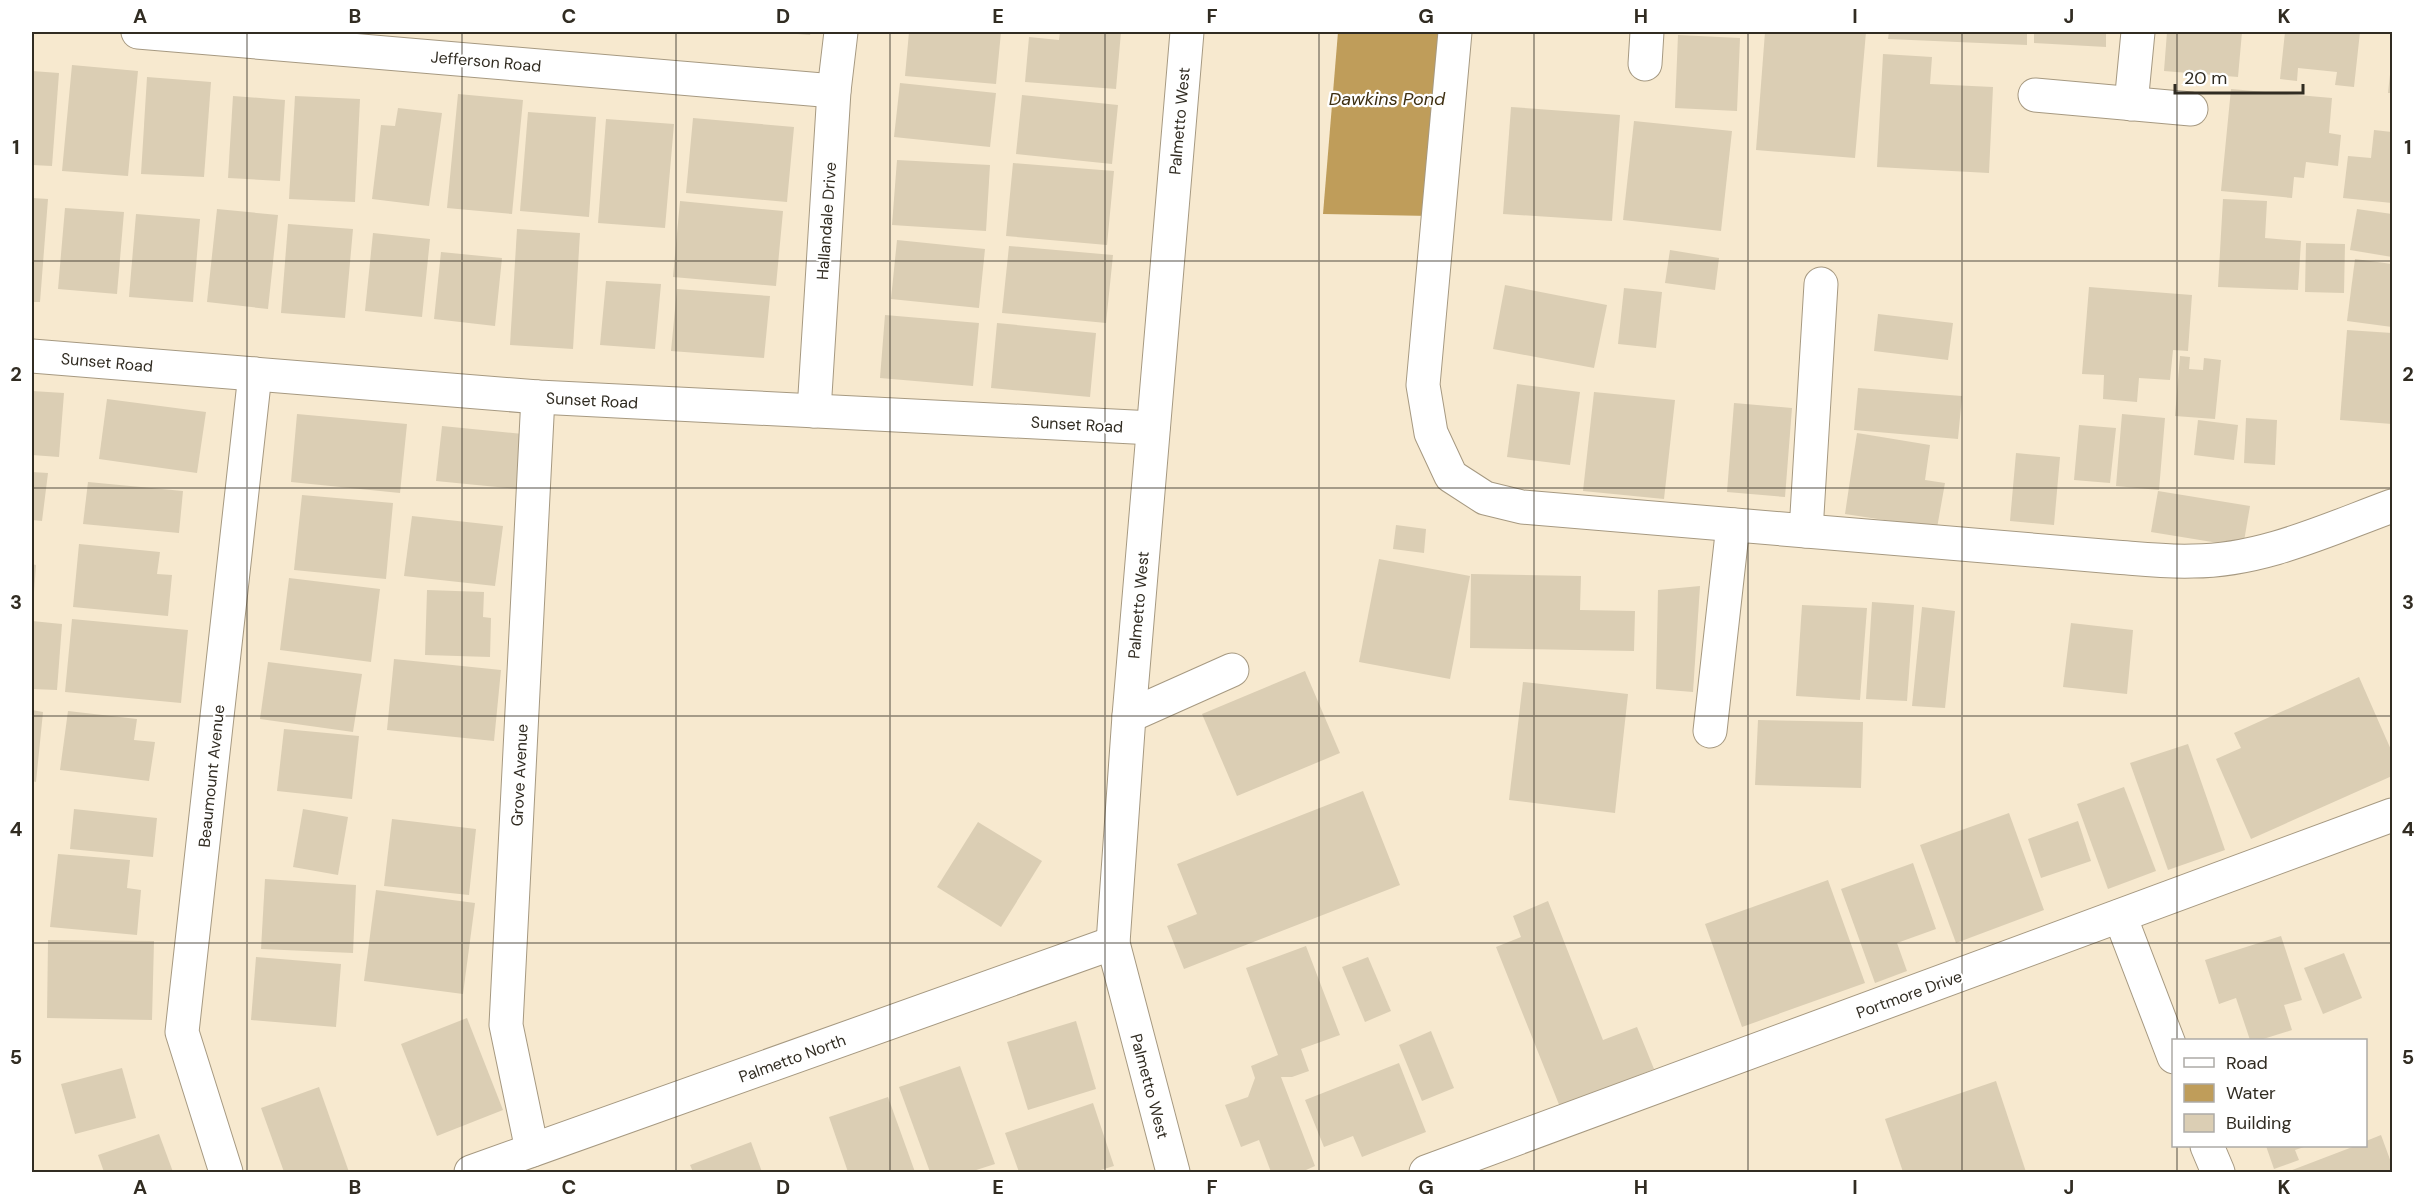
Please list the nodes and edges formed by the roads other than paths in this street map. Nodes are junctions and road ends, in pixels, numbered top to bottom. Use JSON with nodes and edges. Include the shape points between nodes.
{"nodes":[{"id":1,"x":138,"y":32,"type":"edge"},
{"id":2,"x":841,"y":32,"type":"edge"},
{"id":3,"x":1187,"y":32,"type":"edge"},
{"id":4,"x":1455,"y":32,"type":"edge"},
{"id":5,"x":1647,"y":32,"type":"edge"},
{"id":6,"x":2138,"y":32,"type":"edge"},
{"id":7,"x":1645,"y":64,"type":"dead end"},
{"id":8,"x":834,"y":91,"type":"junction"},
{"id":9,"x":2035,"y":95,"type":"dead end"},
{"id":10,"x":2131,"y":104,"type":"junction"},
{"id":11,"x":2192,"y":109,"type":"dead end"},
{"id":12,"x":1821,"y":285,"type":"dead end"},
{"id":13,"x":32,"y":356,"type":"edge"},
{"id":14,"x":255,"y":374,"type":"junction"},
{"id":15,"x":538,"y":397,"type":"junction"},
{"id":16,"x":814,"y":411,"type":"junction"},
{"id":17,"x":1153,"y":428,"type":"junction"},
{"id":18,"x":2392,"y":506,"type":"edge"},
{"id":19,"x":1733,"y":525,"type":"junction"},
{"id":20,"x":1806,"y":531,"type":"junction"},
{"id":21,"x":1232,"y":670,"type":"dead end"},
{"id":22,"x":1129,"y":716,"type":"junction"},
{"id":23,"x":1710,"y":731,"type":"dead end"},
{"id":24,"x":2392,"y":815,"type":"edge"},
{"id":25,"x":2120,"y":916,"type":"junction"},
{"id":26,"x":1113,"y":943,"type":"junction"},
{"id":27,"x":2172,"y":1052,"type":"edge"},
{"id":28,"x":2207,"y":1147,"type":"edge"},
{"id":29,"x":532,"y":1150,"type":"junction"},
{"id":30,"x":1494,"y":1161,"type":"edge"},
{"id":31,"x":226,"y":1173,"type":"edge"},
{"id":32,"x":471,"y":1173,"type":"edge"},
{"id":33,"x":1173,"y":1173,"type":"edge"},
{"id":34,"x":1426,"y":1173,"type":"edge"},
{"id":35,"x":2218,"y":1173,"type":"edge"}],
"edges":[{"from":1,"to":8,"type":"street","name":"Jefferson Road"},
{"from":2,"to":8,"type":"street","name":"Hallandale Drive"},
{"from":3,"to":17,"type":"street","name":"Palmetto West"},
{"from":4,"to":19,"type":"street","via":[[1423,385],[1431,433],[1451,476],[1485,498],[1522,507]]},
{"from":5,"to":7,"type":"street"},
{"from":6,"to":10,"type":"street"},
{"from":8,"to":16,"type":"street","name":"Hallandale Drive"},
{"from":9,"to":10,"type":"street"},
{"from":10,"to":11,"type":"street"},
{"from":12,"to":20,"type":"street"},
{"from":13,"to":14,"type":"street","name":"Sunset Road"},
{"from":14,"to":15,"type":"street","name":"Sunset Road"},
{"from":14,"to":31,"type":"street","name":"Beaumount Avenue","via":[[182,1032]]},
{"from":15,"to":16,"type":"street","name":"Sunset Road"},
{"from":15,"to":29,"type":"street","name":"Grove Avenue","via":[[506,1025]]},
{"from":16,"to":17,"type":"street","name":"Sunset Road"},
{"from":17,"to":22,"type":"street","name":"Palmetto West"},
{"from":18,"to":20,"type":"street","via":[[2293,542],[2242,556],[2194,561]]},
{"from":19,"to":20,"type":"street"},
{"from":19,"to":23,"type":"street"},
{"from":21,"to":22,"type":"street"},
{"from":22,"to":26,"type":"street","name":"Palmetto West"},
{"from":24,"to":25,"type":"street","name":"Portmore Drive"},
{"from":25,"to":27,"type":"street"},
{"from":25,"to":30,"type":"street","name":"Portmore Drive"},
{"from":26,"to":29,"type":"street","name":"Palmetto North"},
{"from":26,"to":33,"type":"street","name":"Palmetto West"},
{"from":28,"to":35,"type":"street"},
{"from":29,"to":32,"type":"street","name":"Palmetto North"},
{"from":30,"to":34,"type":"street","name":"Portmore Drive"}]}
